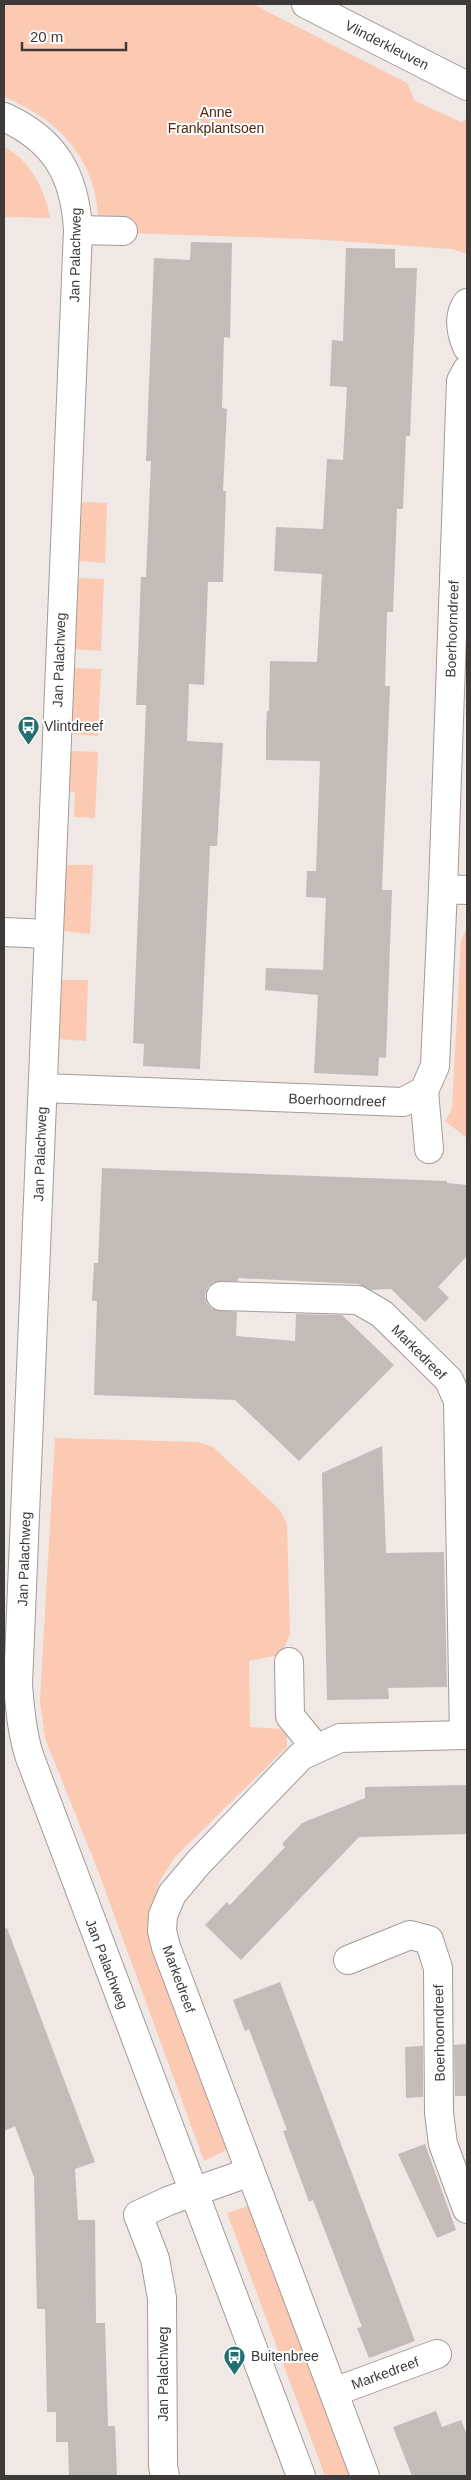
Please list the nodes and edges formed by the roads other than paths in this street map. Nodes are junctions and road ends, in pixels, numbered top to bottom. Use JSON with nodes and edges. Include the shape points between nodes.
{"nodes":[{"id":1,"x":306,"y":4,"type":"edge"},
{"id":2,"x":467,"y":86,"type":"edge"},
{"id":3,"x":4,"y":117,"type":"edge"},
{"id":4,"x":78,"y":230,"type":"junction"},
{"id":5,"x":123,"y":231,"type":"dead end"},
{"id":6,"x":467,"y":303,"type":"edge"},
{"id":7,"x":467,"y":347,"type":"edge"},
{"id":8,"x":467,"y":370,"type":"edge"},
{"id":9,"x":455,"y":890,"type":"edge"},
{"id":10,"x":4,"y":932,"type":"edge"},
{"id":11,"x":48,"y":934,"type":"junction"},
{"id":12,"x":43,"y":1088,"type":"junction"},
{"id":13,"x":424,"y":1091,"type":"junction"},
{"id":14,"x":428,"y":1149,"type":"dead end"},
{"id":15,"x":221,"y":1296,"type":"dead end"},
{"id":16,"x":289,"y":1662,"type":"dead end"},
{"id":17,"x":12,"y":1706,"type":"edge"},
{"id":18,"x":466,"y":1735,"type":"edge"},
{"id":19,"x":316,"y":1748,"type":"junction"},
{"id":20,"x":348,"y":1960,"type":"dead end"},
{"id":21,"x":250,"y":2172,"type":"junction"},
{"id":22,"x":193,"y":2192,"type":"junction"},
{"id":23,"x":467,"y":2209,"type":"edge"},
{"id":24,"x":437,"y":2354,"type":"dead end"},
{"id":25,"x":334,"y":2392,"type":"junction"},
{"id":26,"x":165,"y":2476,"type":"edge"},
{"id":27,"x":301,"y":2476,"type":"edge"},
{"id":28,"x":365,"y":2476,"type":"edge"}],
"edges":[{"from":1,"to":2,"type":"street","name":"Vlinderkleuven"},
{"from":3,"to":4,"type":"street","name":"Jan Palachweg","via":[[39,138],[60,162],[71,183]]},
{"from":4,"to":5,"type":"street"},
{"from":4,"to":11,"type":"street","name":"Jan Palachweg"},
{"from":6,"to":7,"type":"street","via":[[461,320]]},
{"from":8,"to":9,"type":"street","name":"Boerhoorndreef","via":[[461,381]]},
{"from":9,"to":13,"type":"street","name":"Boerhoorndreef","via":[[435,1066]]},
{"from":10,"to":11,"type":"street"},
{"from":11,"to":12,"type":"street","name":"Jan Palachweg"},
{"from":12,"to":13,"type":"street","name":"Boerhoorndreef","via":[[403,1102]]},
{"from":12,"to":17,"type":"street","name":"Jan Palachweg","via":[[18,1685]]},
{"from":13,"to":14,"type":"street"},
{"from":15,"to":18,"type":"street","name":"Markedreef","via":[[358,1300],[382,1314],[448,1380],[458,1401]]},
{"from":16,"to":19,"type":"street","via":[[290,1716]]},
{"from":17,"to":22,"type":"street","name":"Jan Palachweg"},
{"from":18,"to":19,"type":"street","name":"Markedreef","via":[[340,1738]]},
{"from":19,"to":21,"type":"street","name":"Markedreef","via":[[301,1756],[199,1862],[172,1894],[163,1914],[162,1931],[166,1947]]},
{"from":20,"to":23,"type":"street","name":"Boerhoorndreef","via":[[410,1935],[429,1940],[438,1968],[439,2113],[443,2144]]},
{"from":21,"to":22,"type":"street"},
{"from":21,"to":25,"type":"street","name":"Markedreef"},
{"from":22,"to":26,"type":"street","name":"Jan Palachweg","via":[[138,2215],[155,2259],[162,2298]]},
{"from":22,"to":27,"type":"street","name":"Jan Palachweg"},
{"from":24,"to":25,"type":"street","name":"Markedreef"},
{"from":25,"to":28,"type":"street","name":"Markedreef"}]}
